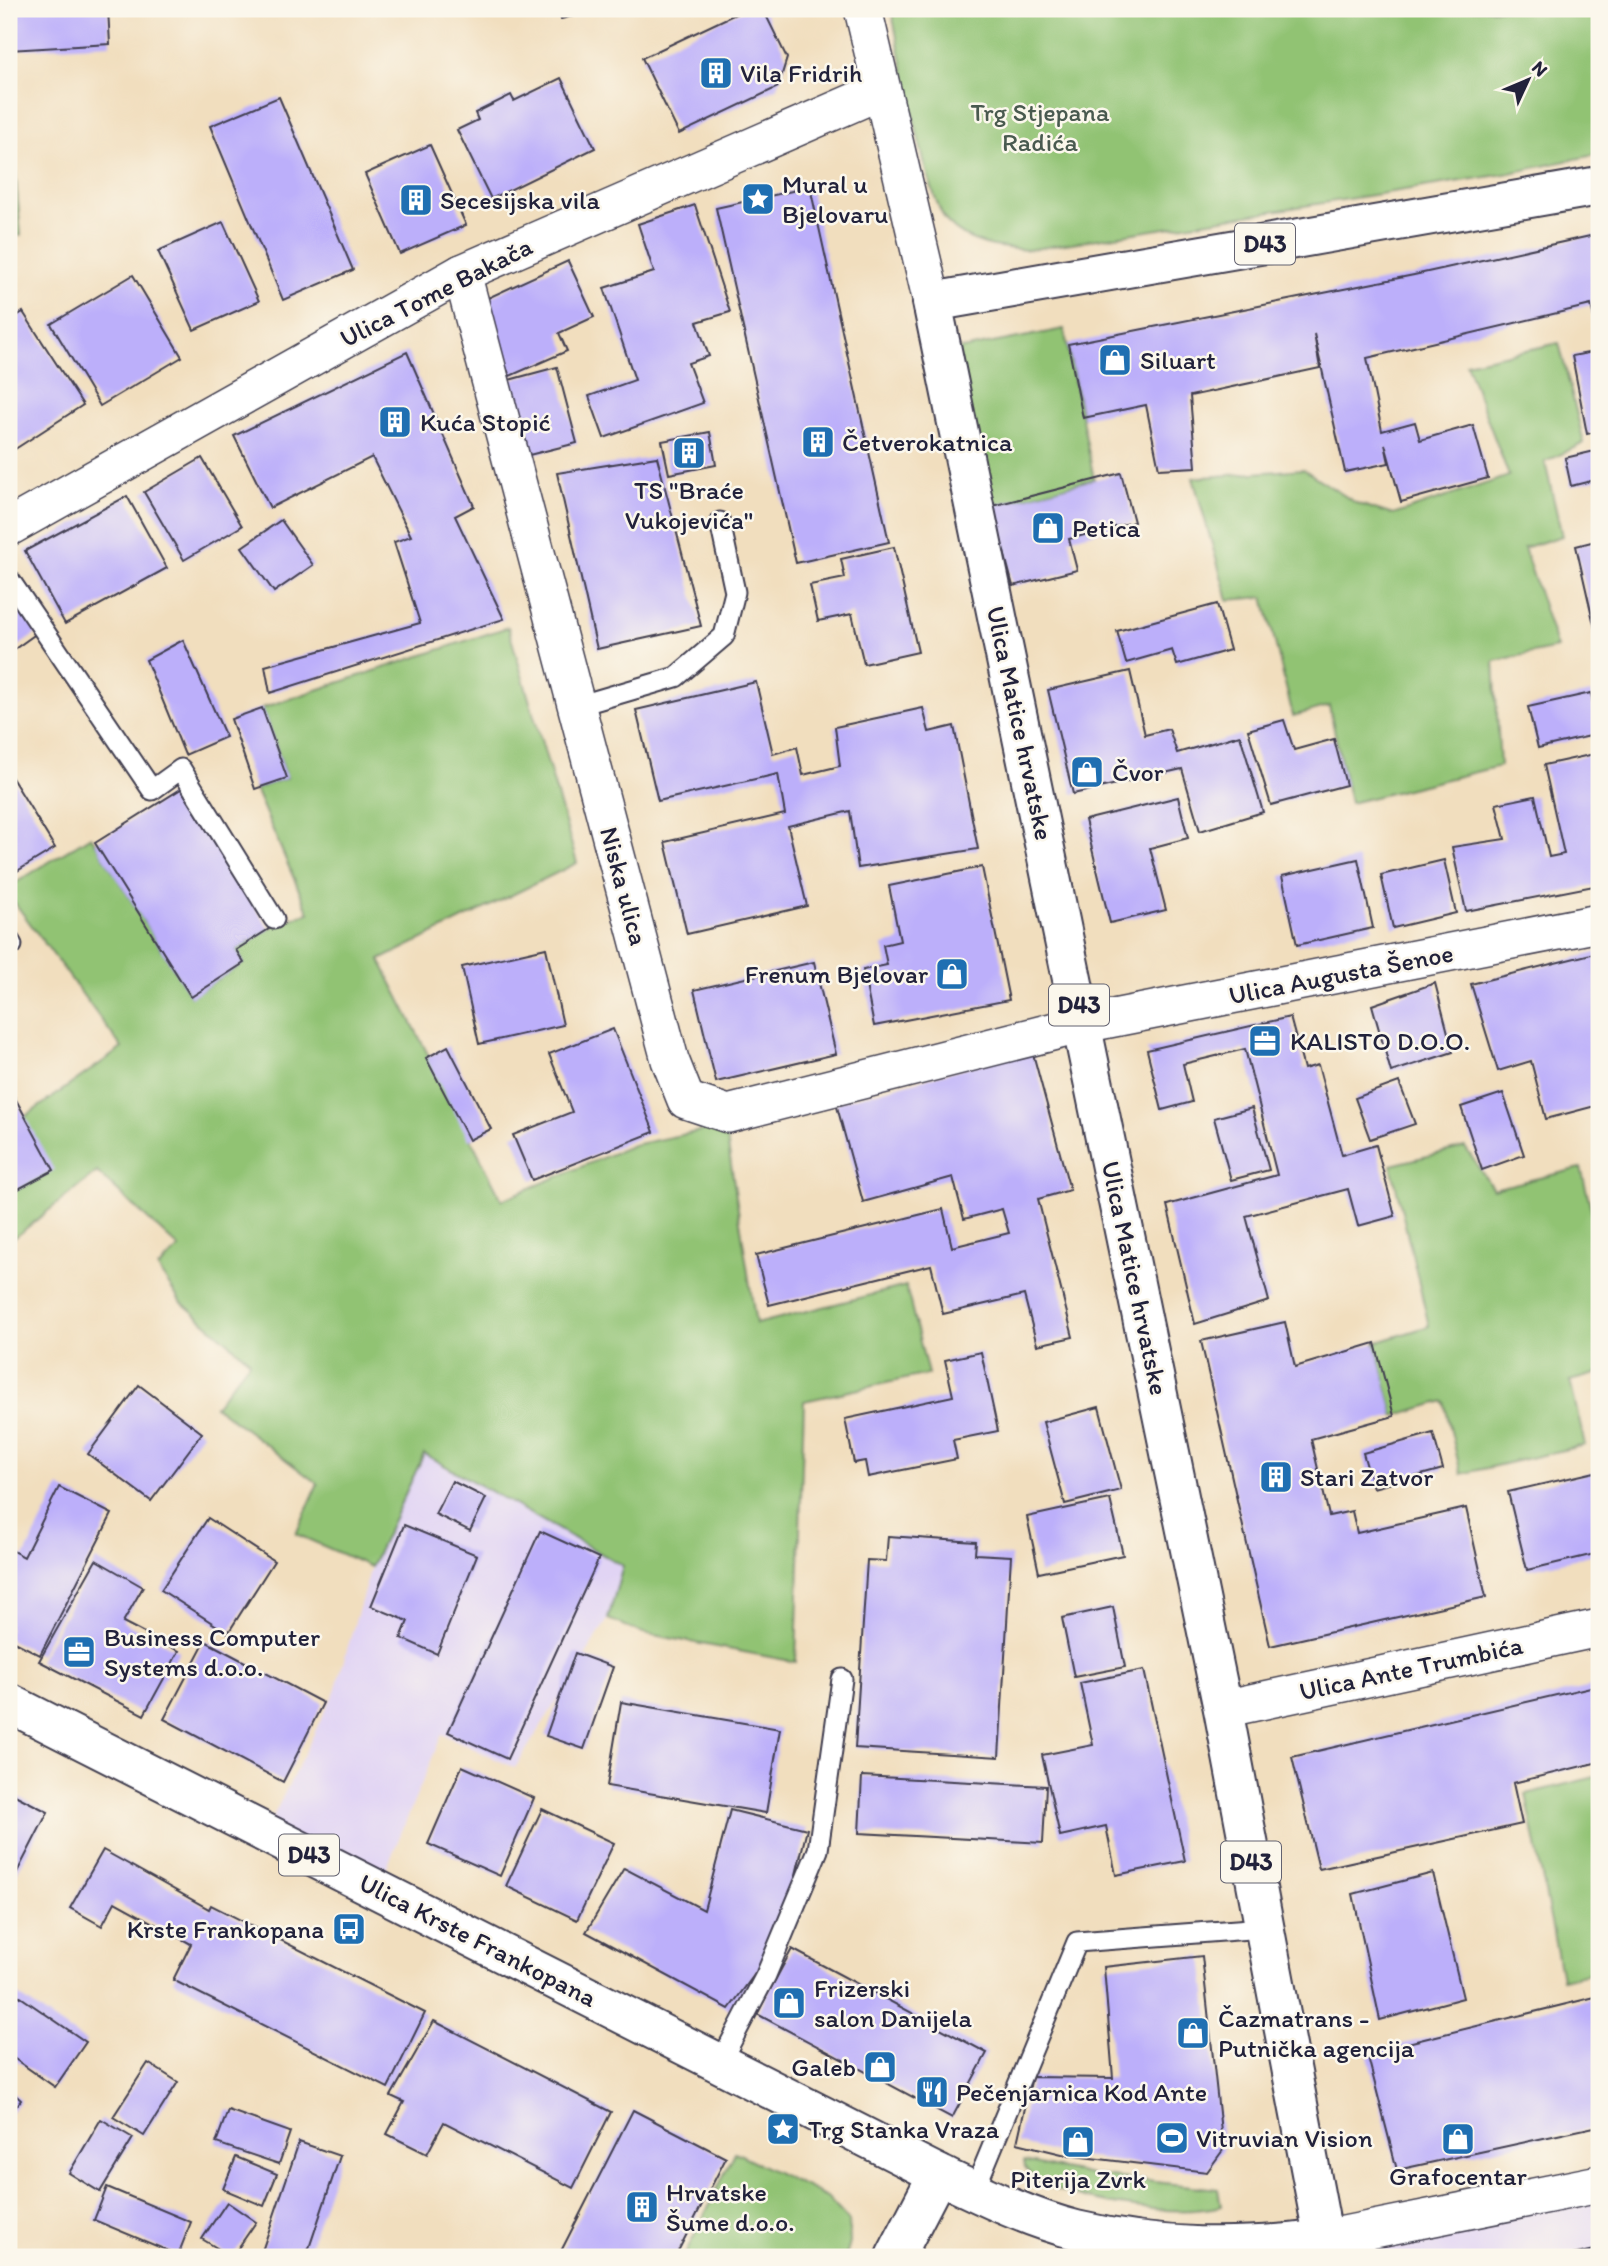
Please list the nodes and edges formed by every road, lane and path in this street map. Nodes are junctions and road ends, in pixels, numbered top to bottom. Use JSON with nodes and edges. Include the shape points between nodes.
{"nodes":[{"id":1,"x":863,"y":9,"type":"edge"},
{"id":2,"x":880,"y":91,"type":"junction"},
{"id":3,"x":1599,"y":186,"type":"edge"},
{"id":4,"x":462,"y":273,"type":"junction"},
{"id":5,"x":932,"y":302,"type":"junction"},
{"id":6,"x":720,"y":522,"type":"dead end"},
{"id":7,"x":9,"y":527,"type":"edge"},
{"id":8,"x":9,"y":579,"type":"edge"},
{"id":9,"x":577,"y":706,"type":"junction"},
{"id":10,"x":274,"y":919,"type":"dead end"},
{"id":11,"x":1599,"y":923,"type":"edge"},
{"id":12,"x":1083,"y":1024,"type":"junction"},
{"id":13,"x":1599,"y":1628,"type":"edge"},
{"id":14,"x":842,"y":1678,"type":"dead end"},
{"id":15,"x":9,"y":1703,"type":"edge"},
{"id":16,"x":1223,"y":1709,"type":"junction"},
{"id":17,"x":1263,"y":1928,"type":"junction"},
{"id":18,"x":720,"y":2063,"type":"junction"},
{"id":19,"x":938,"y":2174,"type":"junction"},
{"id":20,"x":1599,"y":2184,"type":"edge"},
{"id":21,"x":974,"y":2191,"type":"junction"},
{"id":22,"x":1326,"y":2248,"type":"edge"},
{"id":23,"x":895,"y":2257,"type":"edge"}],
"edges":[{"from":1,"to":2,"type":"street"},
{"from":2,"to":4,"type":"street","name":"Ulica Tome Bakača"},
{"from":2,"to":5,"type":"street"},
{"from":3,"to":5,"type":"main road","number":"D43"},
{"from":4,"to":7,"type":"street","name":"Ulica Tome Bakača"},
{"from":4,"to":9,"type":"street","name":"Niska ulica"},
{"from":5,"to":12,"type":"main road","name":"Ulica Matice hrvatske","number":"D43"},
{"from":6,"to":9,"type":"lane","via":[[735,592],[724,636],[676,677]]},
{"from":8,"to":10,"type":"lane","via":[[152,790],[181,769]]},
{"from":9,"to":12,"type":"street","name":"Niska ulica","via":[[670,1060],[686,1100],[728,1114]]},
{"from":11,"to":12,"type":"street","name":"Ulica Augusta Šenoe"},
{"from":12,"to":16,"type":"main road","name":"Ulica Matice hrvatske","number":"D43"},
{"from":13,"to":16,"type":"street","name":"Ulica Ante Trumbića"},
{"from":14,"to":18,"type":"lane","via":[[818,1850],[766,1975]]},
{"from":15,"to":18,"type":"main road","name":"Ulica Krste Frankopana","number":"D43"},
{"from":16,"to":17,"type":"main road","name":"Ulica Matice hrvatske","number":"D43"},
{"from":17,"to":21,"type":"lane","via":[[1077,1942]]},
{"from":17,"to":22,"type":"main road","name":"Ulica Matice hrvatske","number":"D43"},
{"from":18,"to":19,"type":"main road","number":"D43"},
{"from":19,"to":21,"type":"main road","number":"D43"},
{"from":19,"to":23,"type":"main road"},
{"from":20,"to":22,"type":"street"},
{"from":21,"to":22,"type":"main road","number":"D43","via":[[1074,2229],[1138,2242],[1205,2249]]}]}
